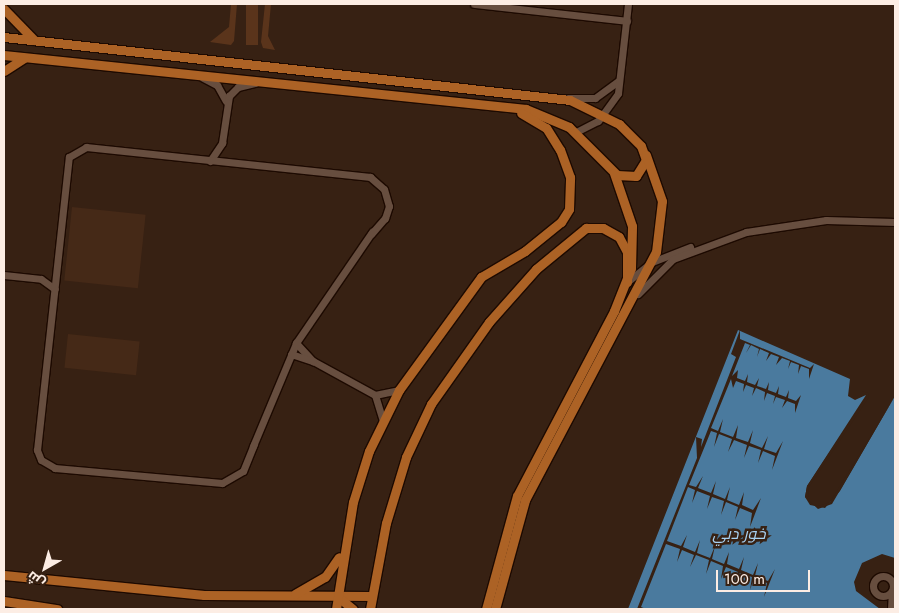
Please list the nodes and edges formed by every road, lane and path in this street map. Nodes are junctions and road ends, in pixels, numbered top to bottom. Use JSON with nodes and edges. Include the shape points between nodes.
{"nodes":[{"id":1,"x":474,"y":4,"type":"edge"},
{"id":2,"x":628,"y":4,"type":"edge"},
{"id":3,"x":4,"y":9,"type":"edge"},
{"id":4,"x":627,"y":20,"type":"junction"},
{"id":5,"x":4,"y":38,"type":"edge"},
{"id":6,"x":37,"y":41,"type":"junction"},
{"id":7,"x":4,"y":55,"type":"edge"},
{"id":8,"x":24,"y":58,"type":"junction"},
{"id":9,"x":4,"y":70,"type":"edge"},
{"id":10,"x":175,"y":73,"type":"junction"},
{"id":11,"x":621,"y":76,"type":"junction"},
{"id":12,"x":275,"y":83,"type":"junction"},
{"id":13,"x":557,"y":98,"type":"junction"},
{"id":14,"x":226,"y":101,"type":"junction"},
{"id":15,"x":507,"y":107,"type":"junction"},
{"id":16,"x":604,"y":113,"type":"junction"},
{"id":17,"x":576,"y":132,"type":"junction"},
{"id":18,"x":222,"y":143,"type":"junction"},
{"id":19,"x":646,"y":154,"type":"junction"},
{"id":20,"x":210,"y":161,"type":"junction"},
{"id":21,"x":224,"y":162,"type":"junction"},
{"id":22,"x":612,"y":170,"type":"junction"},
{"id":23,"x":895,"y":222,"type":"edge"},
{"id":24,"x":707,"y":244,"type":"junction"},
{"id":25,"x":652,"y":262,"type":"junction"},
{"id":26,"x":4,"y":275,"type":"edge"},
{"id":27,"x":56,"y":277,"type":"junction"},
{"id":28,"x":38,"y":278,"type":"junction"},
{"id":29,"x":627,"y":282,"type":"junction"},
{"id":30,"x":55,"y":290,"type":"junction"},
{"id":31,"x":632,"y":302,"type":"junction"},
{"id":32,"x":296,"y":343,"type":"junction"},
{"id":33,"x":291,"y":354,"type":"junction"},
{"id":34,"x":313,"y":361,"type":"junction"},
{"id":35,"x":400,"y":390,"type":"junction"},
{"id":36,"x":375,"y":395,"type":"junction"},
{"id":37,"x":383,"y":421,"type":"junction"},
{"id":38,"x":343,"y":548,"type":"junction"},
{"id":39,"x":4,"y":575,"type":"edge"},
{"id":40,"x":892,"y":591,"type":"junction"},
{"id":41,"x":882,"y":595,"type":"junction"},
{"id":42,"x":290,"y":596,"type":"junction"},
{"id":43,"x":337,"y":596,"type":"junction"},
{"id":44,"x":372,"y":596,"type":"junction"},
{"id":45,"x":4,"y":601,"type":"edge"},
{"id":46,"x":891,"y":608,"type":"edge"},
{"id":47,"x":57,"y":609,"type":"edge"},
{"id":48,"x":336,"y":609,"type":"edge"},
{"id":49,"x":353,"y":609,"type":"edge"},
{"id":50,"x":370,"y":609,"type":"edge"},
{"id":51,"x":486,"y":609,"type":"edge"},
{"id":52,"x":495,"y":609,"type":"edge"}],
"edges":[{"from":1,"to":4,"type":"street"},
{"from":2,"to":4,"type":"street"},
{"from":3,"to":6,"type":"main road","via":[[19,29]]},
{"from":4,"to":11,"type":"street"},
{"from":5,"to":6,"type":"main road"},
{"from":6,"to":13,"type":"main road"},
{"from":7,"to":8,"type":"main road"},
{"from":8,"to":9,"type":"main road"},
{"from":8,"to":10,"type":"main road"},
{"from":10,"to":12,"type":"main road"},
{"from":10,"to":14,"type":"street","via":[[212,81]]},
{"from":11,"to":13,"type":"street","via":[[611,90],[595,98]]},
{"from":11,"to":16,"type":"street","via":[[618,93]]},
{"from":12,"to":14,"type":"street","via":[[243,85]]},
{"from":12,"to":15,"type":"main road"},
{"from":13,"to":16,"type":"main road"},
{"from":14,"to":18,"type":"street"},
{"from":15,"to":17,"type":"main road","via":[[541,113]]},
{"from":15,"to":35,"type":"main road","via":[[536,119],[554,138],[570,177],[569,208],[561,222],[525,252],[481,277]]},
{"from":16,"to":17,"type":"street"},
{"from":16,"to":19,"type":"main road","via":[[630,133]]},
{"from":17,"to":22,"type":"main road"},
{"from":18,"to":20,"type":"street"},
{"from":18,"to":21,"type":"street"},
{"from":19,"to":22,"type":"main road","via":[[645,166],[636,176],[623,177]]},
{"from":19,"to":25,"type":"main road","via":[[658,182],[663,210]]},
{"from":20,"to":21,"type":"street"},
{"from":20,"to":27,"type":"street","via":[[94,149],[75,156],[67,174]]},
{"from":21,"to":32,"type":"street","via":[[370,177],[387,194],[388,212]]},
{"from":22,"to":29,"type":"main road","via":[[632,226],[634,254]]},
{"from":23,"to":24,"type":"street","via":[[806,221]]},
{"from":24,"to":25,"type":"street"},
{"from":24,"to":31,"type":"street","via":[[664,264]]},
{"from":25,"to":29,"type":"street"},
{"from":25,"to":31,"type":"main road"},
{"from":26,"to":28,"type":"street"},
{"from":27,"to":28,"type":"street"},
{"from":27,"to":30,"type":"street"},
{"from":28,"to":30,"type":"street"},
{"from":29,"to":44,"type":"main road","via":[[624,244],[612,231],[594,226],[571,237],[498,310],[446,380],[418,430],[391,504]]},
{"from":29,"to":51,"type":"main road","via":[[517,496]]},
{"from":30,"to":33,"type":"street","via":[[40,441],[41,460],[62,468],[210,482],[238,471],[254,444]]},
{"from":31,"to":52,"type":"main road","via":[[525,500]]},
{"from":32,"to":33,"type":"street"},
{"from":32,"to":34,"type":"street"},
{"from":33,"to":34,"type":"street"},
{"from":34,"to":36,"type":"street"},
{"from":35,"to":36,"type":"street"},
{"from":35,"to":37,"type":"main road"},
{"from":36,"to":37,"type":"street"},
{"from":37,"to":38,"type":"main road","via":[[360,476]]},
{"from":38,"to":42,"type":"main road","via":[[326,577]]},
{"from":38,"to":43,"type":"main road"},
{"from":39,"to":42,"type":"main road","via":[[99,588]]},
{"from":40,"to":41,"type":"street"},
{"from":40,"to":41,"type":"street","via":[[891,579],[879,577],[874,588]]},
{"from":40,"to":46,"type":"street"},
{"from":41,"to":46,"type":"street"},
{"from":42,"to":43,"type":"main road"},
{"from":43,"to":44,"type":"main road"},
{"from":43,"to":48,"type":"main road"},
{"from":43,"to":49,"type":"main road"},
{"from":44,"to":50,"type":"main road"},
{"from":45,"to":47,"type":"main road"}]}
